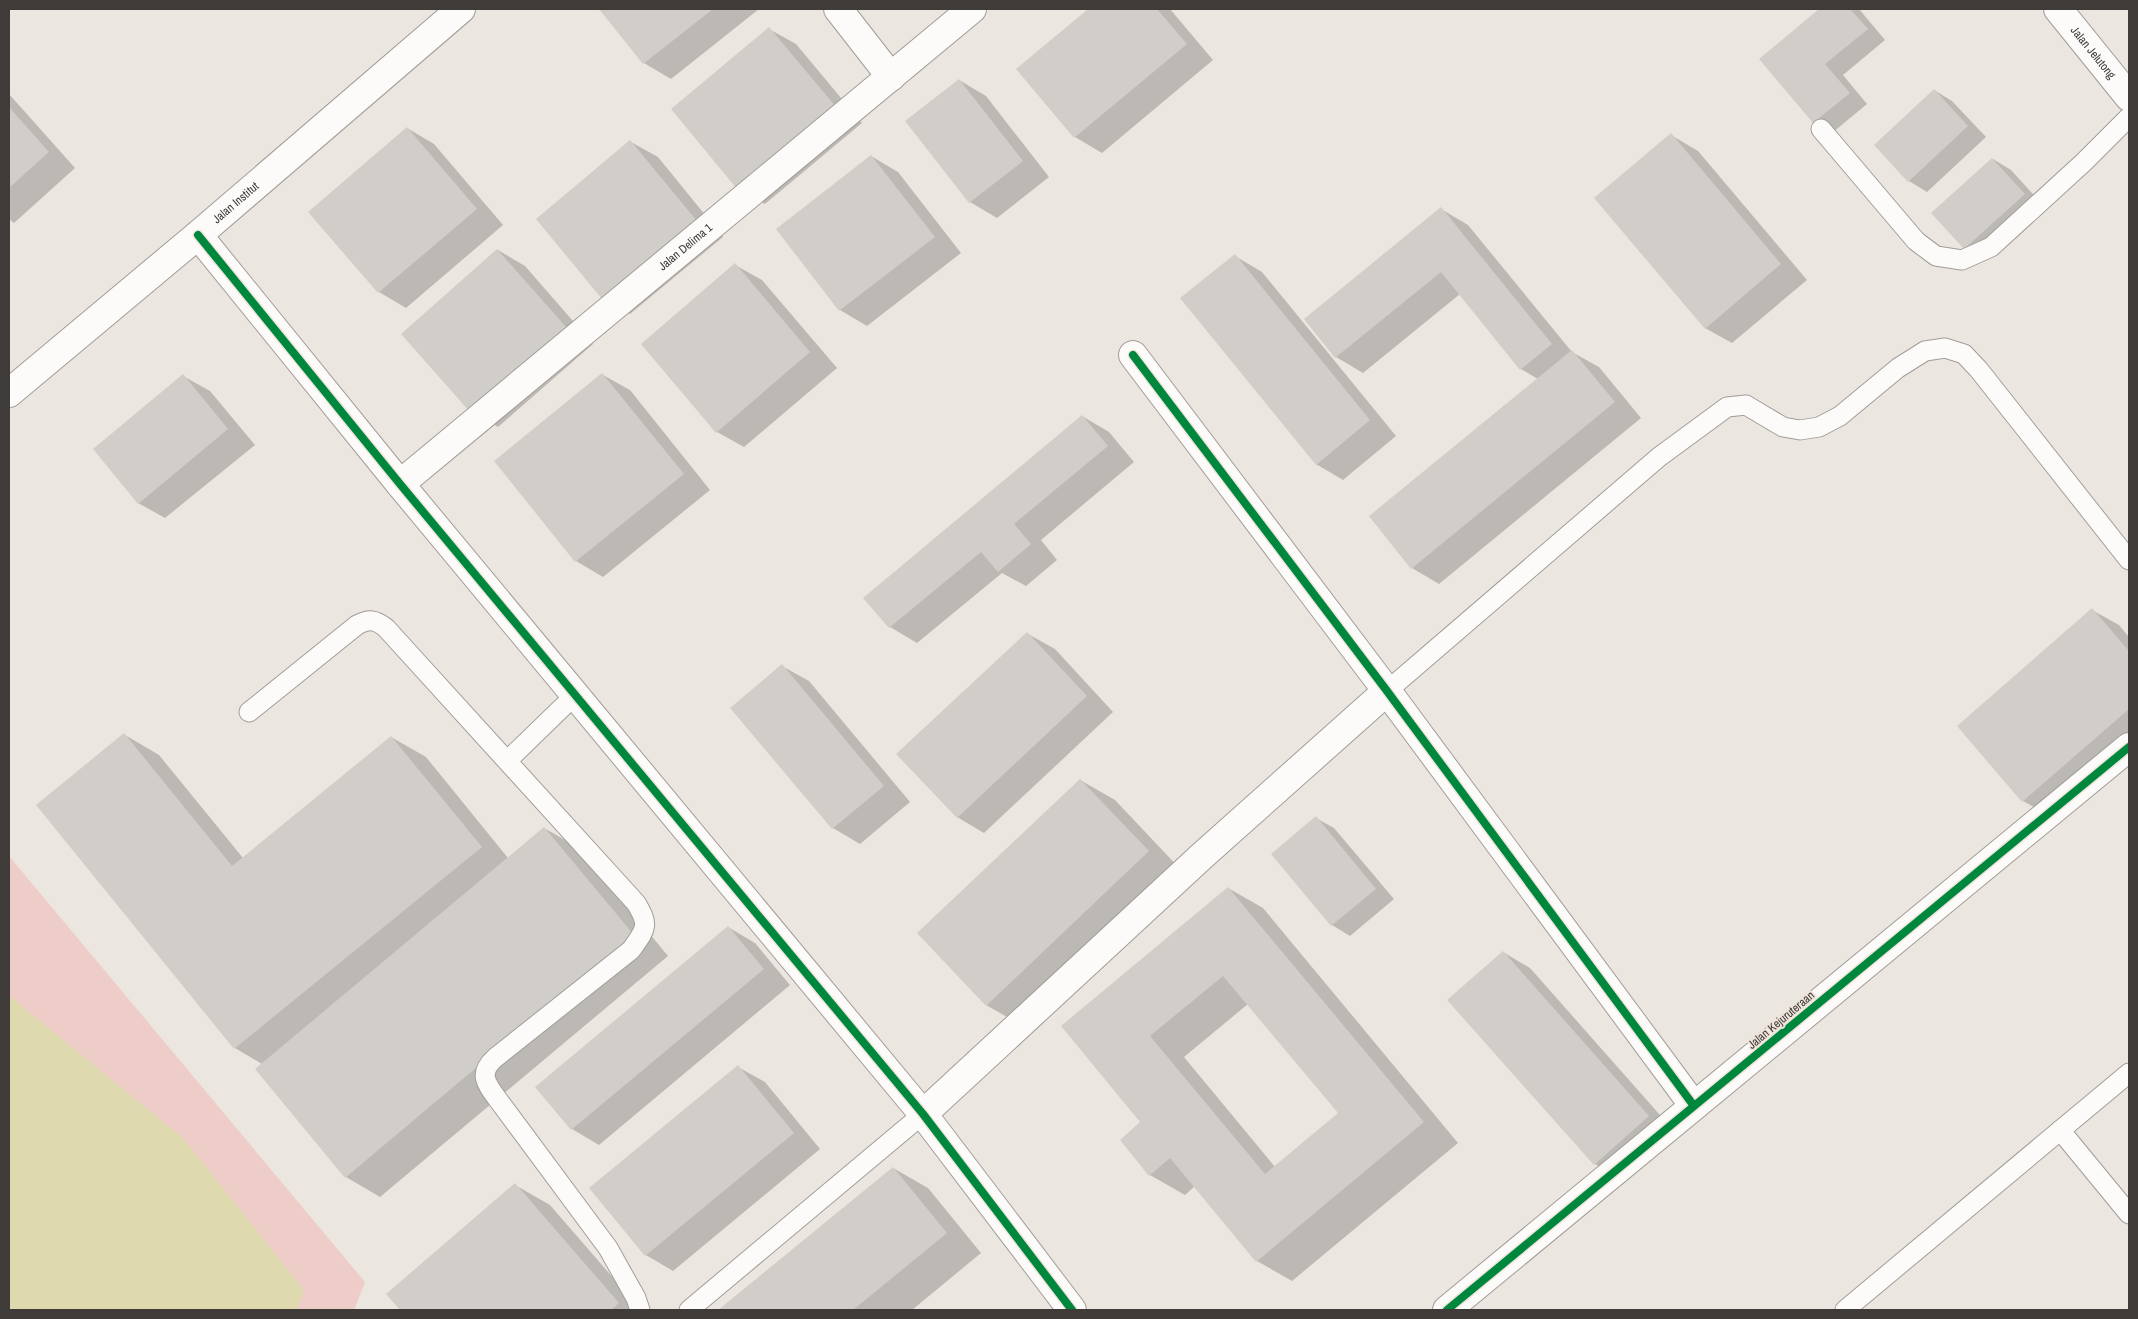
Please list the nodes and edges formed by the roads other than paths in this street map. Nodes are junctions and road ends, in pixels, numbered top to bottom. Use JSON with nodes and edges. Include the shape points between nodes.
{"nodes":[{"id":1,"x":460,"y":9,"type":"edge"},
{"id":2,"x":838,"y":9,"type":"edge"},
{"id":3,"x":972,"y":9,"type":"edge"},
{"id":4,"x":2058,"y":9,"type":"edge"},
{"id":5,"x":891,"y":77,"type":"junction"},
{"id":6,"x":2129,"y":97,"type":"edge"},
{"id":7,"x":2129,"y":117,"type":"edge"},
{"id":8,"x":1821,"y":129,"type":"dead end"},
{"id":9,"x":198,"y":235,"type":"junction"},
{"id":10,"x":1133,"y":355,"type":"dead end"},
{"id":11,"x":9,"y":393,"type":"edge"},
{"id":12,"x":400,"y":484,"type":"junction"},
{"id":13,"x":2129,"y":560,"type":"edge"},
{"id":14,"x":1387,"y":692,"type":"junction"},
{"id":15,"x":574,"y":696,"type":"junction"},
{"id":16,"x":249,"y":712,"type":"dead end"},
{"id":17,"x":2129,"y":747,"type":"edge"},
{"id":18,"x":507,"y":761,"type":"junction"},
{"id":19,"x":2129,"y":1073,"type":"edge"},
{"id":20,"x":1694,"y":1106,"type":"junction"},
{"id":21,"x":923,"y":1114,"type":"junction"},
{"id":22,"x":2060,"y":1130,"type":"junction"},
{"id":23,"x":2129,"y":1214,"type":"edge"},
{"id":24,"x":640,"y":1310,"type":"edge"},
{"id":25,"x":689,"y":1310,"type":"edge"},
{"id":26,"x":1072,"y":1310,"type":"edge"},
{"id":27,"x":1447,"y":1310,"type":"edge"},
{"id":28,"x":1845,"y":1310,"type":"edge"}],
"edges":[{"from":1,"to":9,"type":"street","name":"Jalan Institut"},
{"from":2,"to":5,"type":"street"},
{"from":3,"to":5,"type":"street","name":"Jalan Delima 1"},
{"from":4,"to":6,"type":"street","name":"Jalan Jelutong"},
{"from":5,"to":12,"type":"street","name":"Jalan Delima 1"},
{"from":7,"to":8,"type":"lane","via":[[1991,247],[1962,260],[1936,256],[1916,241]]},
{"from":9,"to":11,"type":"street","name":"Jalan Institut"},
{"from":9,"to":12,"type":"street"},
{"from":10,"to":14,"type":"street"},
{"from":12,"to":15,"type":"street"},
{"from":13,"to":14,"type":"lane","via":[[1964,354],[1945,348],[1925,351],[1898,368],[1840,416],[1819,427],[1800,430],[1783,427],[1746,404],[1727,407],[1659,457]]},
{"from":14,"to":20,"type":"street"},
{"from":14,"to":21,"type":"street","via":[[1203,855]]},
{"from":15,"to":18,"type":"lane"},
{"from":15,"to":21,"type":"street"},
{"from":16,"to":18,"type":"lane","via":[[357,625],[368,620],[377,621]]},
{"from":17,"to":20,"type":"street","name":"Jalan Kejuruteraan"},
{"from":18,"to":24,"type":"lane","via":[[636,903],[645,918],[644,933],[631,950],[495,1058],[485,1070],[485,1079],[499,1101],[608,1248]]},
{"from":19,"to":22,"type":"lane"},
{"from":20,"to":27,"type":"street","name":"Jalan Kejuruteraan"},
{"from":21,"to":25,"type":"lane"},
{"from":21,"to":26,"type":"street"},
{"from":22,"to":23,"type":"lane"},
{"from":22,"to":28,"type":"lane"}]}
